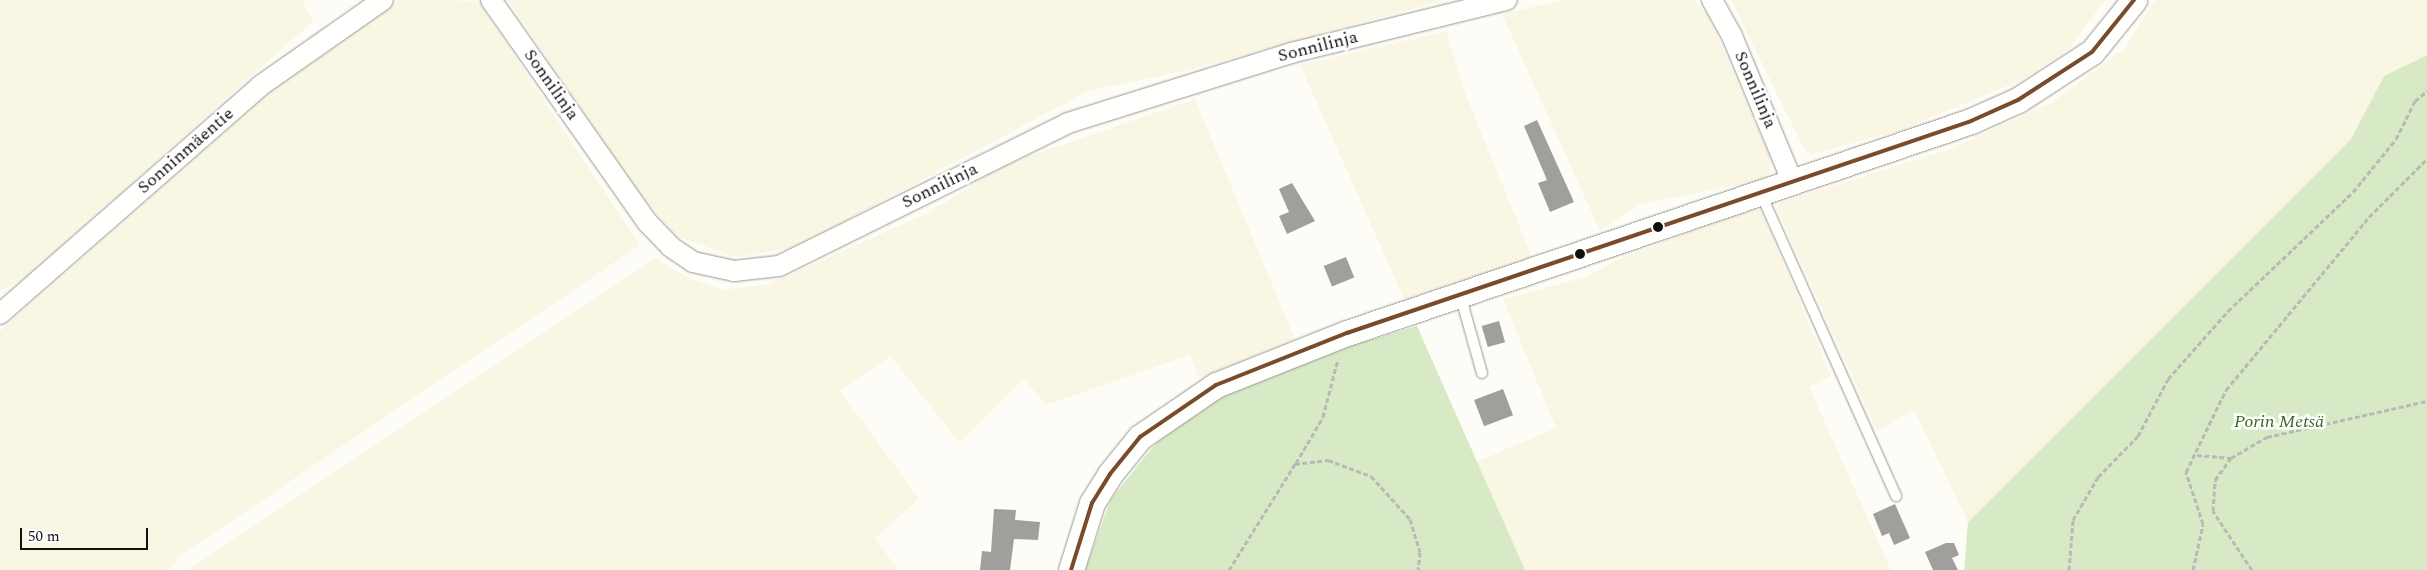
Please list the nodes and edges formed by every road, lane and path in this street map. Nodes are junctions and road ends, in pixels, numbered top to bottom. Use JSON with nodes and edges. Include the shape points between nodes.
{"nodes":[{"id":1,"x":383,"y":0,"type":"edge"},
{"id":2,"x":492,"y":0,"type":"edge"},
{"id":3,"x":1507,"y":0,"type":"edge"},
{"id":4,"x":1712,"y":0,"type":"edge"},
{"id":5,"x":2134,"y":0,"type":"edge"},
{"id":6,"x":2427,"y":91,"type":"edge"},
{"id":7,"x":2427,"y":159,"type":"edge"},
{"id":8,"x":1793,"y":183,"type":"junction"},
{"id":9,"x":1762,"y":194,"type":"junction"},
{"id":10,"x":1461,"y":298,"type":"junction"},
{"id":11,"x":0,"y":313,"type":"edge"},
{"id":12,"x":1348,"y":333,"type":"junction"},
{"id":13,"x":1482,"y":373,"type":"dead end"},
{"id":14,"x":2427,"y":401,"type":"edge"},
{"id":15,"x":2197,"y":455,"type":"junction"},
{"id":16,"x":2231,"y":458,"type":"junction"},
{"id":17,"x":1295,"y":464,"type":"junction"},
{"id":18,"x":1896,"y":496,"type":"dead end"},
{"id":19,"x":1071,"y":570,"type":"edge"},
{"id":20,"x":1229,"y":570,"type":"edge"},
{"id":21,"x":1418,"y":570,"type":"edge"},
{"id":22,"x":2069,"y":570,"type":"edge"},
{"id":23,"x":2193,"y":570,"type":"edge"},
{"id":24,"x":2252,"y":570,"type":"edge"}],
"edges":[{"from":1,"to":11,"type":"street","name":"Sonninmäentie","via":[[260,86]]},
{"from":2,"to":3,"type":"street","name":"Sonnilinja","via":[[648,223],[671,248],[694,262],[721,271],[778,266],[1068,123],[1291,53]]},
{"from":4,"to":8,"type":"street","name":"Sonnilinja","via":[[1732,36]]},
{"from":5,"to":8,"type":"street","via":[[2092,52],[2018,100],[1971,121]]},
{"from":6,"to":22,"type":"path","via":[[2416,101],[2396,139],[2353,192],[2228,311],[2168,379],[2138,436],[2098,477],[2073,520]]},
{"from":7,"to":15,"type":"path","via":[[2369,217],[2226,390]]},
{"from":8,"to":9,"type":"street"},
{"from":9,"to":10,"type":"street"},
{"from":9,"to":18,"type":"lane"},
{"from":10,"to":12,"type":"street"},
{"from":10,"to":13,"type":"lane"},
{"from":12,"to":17,"type":"path","via":[[1332,372],[1323,417]]},
{"from":12,"to":19,"type":"street","via":[[1216,385],[1140,437],[1092,503]]},
{"from":14,"to":16,"type":"path","via":[[2267,437]]},
{"from":15,"to":16,"type":"path"},
{"from":15,"to":23,"type":"path","via":[[2186,472],[2203,524]]},
{"from":16,"to":24,"type":"path","via":[[2215,480],[2214,511]]},
{"from":17,"to":20,"type":"path"},
{"from":17,"to":21,"type":"path","via":[[1328,460],[1371,476],[1410,519],[1420,552]]}]}
